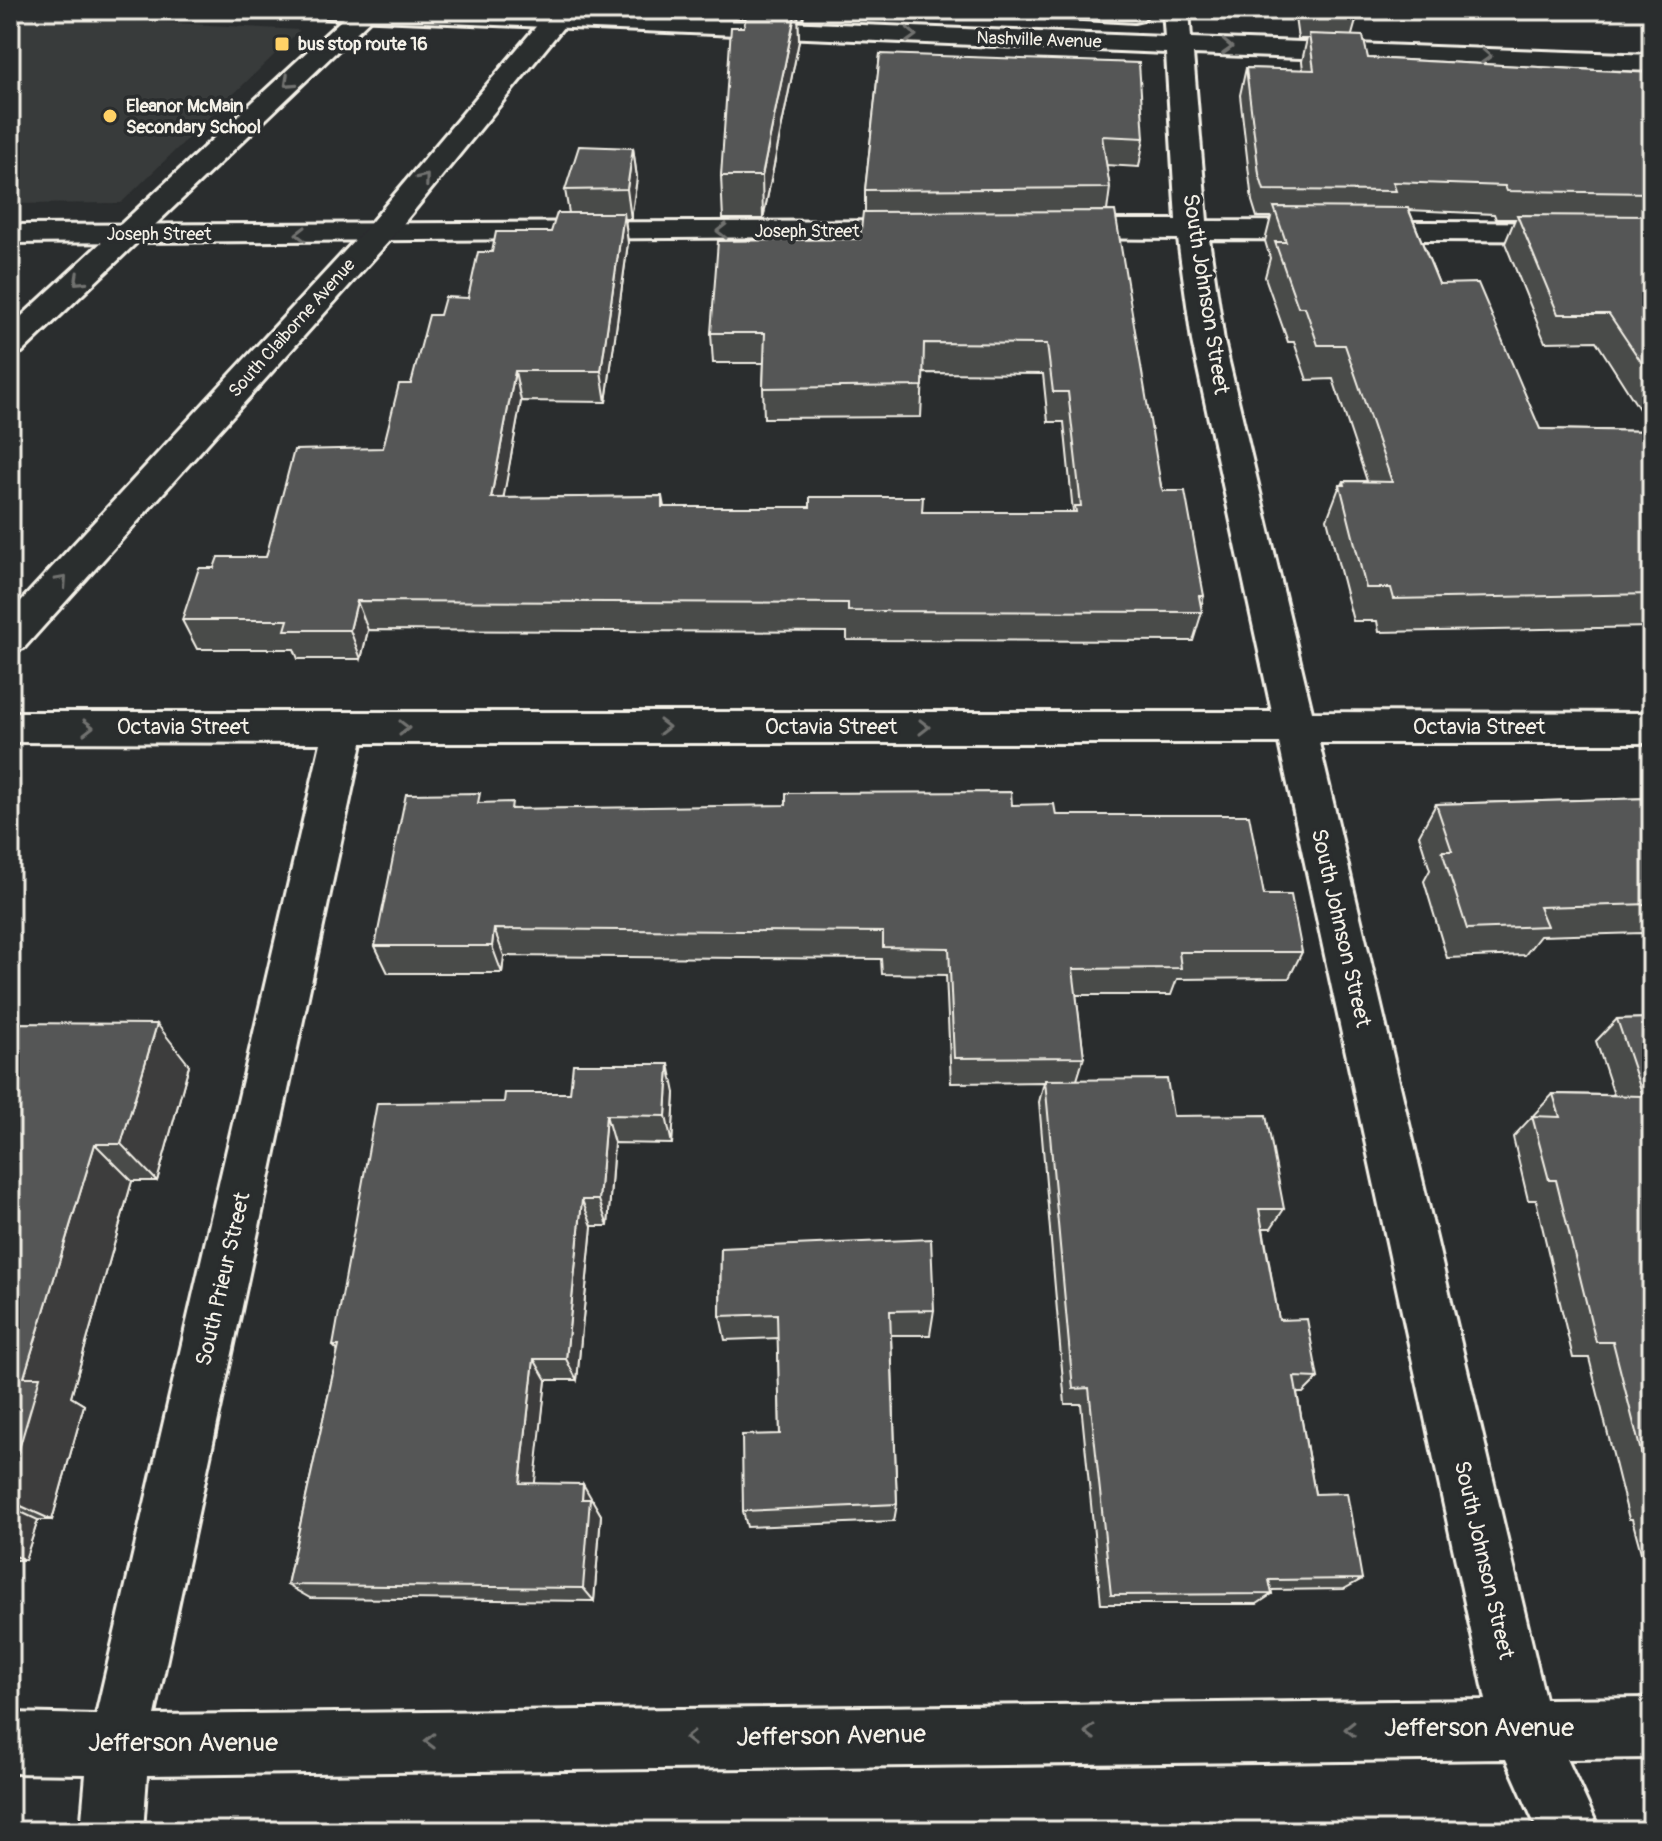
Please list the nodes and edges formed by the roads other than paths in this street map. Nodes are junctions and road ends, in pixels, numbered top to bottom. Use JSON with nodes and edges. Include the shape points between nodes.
{"nodes":[{"id":1,"x":330,"y":10,"type":"edge"},
{"id":2,"x":1066,"y":10,"type":"edge"},
{"id":3,"x":364,"y":12,"type":"edge"},
{"id":4,"x":558,"y":16,"type":"edge"},
{"id":5,"x":1185,"y":22,"type":"edge"},
{"id":6,"x":1430,"y":29,"type":"dead end"},
{"id":7,"x":1652,"y":39,"type":"edge"},
{"id":8,"x":1652,"y":63,"type":"edge"},
{"id":9,"x":1192,"y":229,"type":"junction"},
{"id":10,"x":953,"y":230,"type":"edge"},
{"id":11,"x":1033,"y":230,"type":"edge"},
{"id":12,"x":1652,"y":232,"type":"edge"},
{"id":13,"x":379,"y":233,"type":"junction"},
{"id":14,"x":10,"y":234,"type":"edge"},
{"id":15,"x":128,"y":234,"type":"junction"},
{"id":16,"x":10,"y":345,"type":"edge"},
{"id":17,"x":10,"y":638,"type":"edge"},
{"id":18,"x":1295,"y":726,"type":"junction"},
{"id":19,"x":10,"y":727,"type":"edge"},
{"id":20,"x":345,"y":728,"type":"junction"},
{"id":21,"x":1652,"y":728,"type":"edge"},
{"id":22,"x":1522,"y":1727,"type":"junction"},
{"id":23,"x":1652,"y":1728,"type":"edge"},
{"id":24,"x":10,"y":1743,"type":"edge"},
{"id":25,"x":119,"y":1745,"type":"junction"},
{"id":26,"x":112,"y":1831,"type":"edge"},
{"id":27,"x":1569,"y":1831,"type":"edge"}],
"edges":[{"from":1,"to":3,"type":"street","name":"Nashville Avenue"},
{"from":2,"to":5,"type":"street","name":"Nashville Avenue"},
{"from":3,"to":4,"type":"street","name":"Nashville Avenue"},
{"from":3,"to":15,"type":"street","one_way":true},
{"from":4,"to":5,"type":"street","name":"Nashville Avenue","one_way":true},
{"from":13,"to":4,"type":"street","name":"South Claiborne Avenue","one_way":true},
{"from":5,"to":8,"type":"street","name":"Nashville Avenue","one_way":true},
{"from":5,"to":9,"type":"street","name":"South Johnson Street"},
{"from":6,"to":7,"type":"street"},
{"from":9,"to":11,"type":"street"},
{"from":9,"to":12,"type":"street"},
{"from":9,"to":18,"type":"street","name":"South Johnson Street","via":[[1208,341]]},
{"from":10,"to":13,"type":"street","name":"Joseph Street","one_way":true},
{"from":13,"to":15,"type":"street","name":"Joseph Street","one_way":true},
{"from":17,"to":13,"type":"street","name":"South Claiborne Avenue","one_way":true},
{"from":14,"to":15,"type":"street","name":"Joseph Street"},
{"from":15,"to":16,"type":"street","one_way":true},
{"from":20,"to":18,"type":"street","name":"Octavia Street","one_way":true},
{"from":18,"to":21,"type":"street","name":"Octavia Street"},
{"from":18,"to":22,"type":"street","name":"South Johnson Street"},
{"from":19,"to":20,"type":"street","name":"Octavia Street","one_way":true},
{"from":20,"to":25,"type":"street","name":"South Prieur Street"},
{"from":22,"to":23,"type":"street","name":"Jefferson Avenue"},
{"from":22,"to":25,"type":"street","name":"Jefferson Avenue","one_way":true},
{"from":22,"to":27,"type":"street","name":"South Johnson Street"},
{"from":24,"to":25,"type":"street","name":"Jefferson Avenue"},
{"from":25,"to":26,"type":"street","name":"South Prieur Street"}]}
